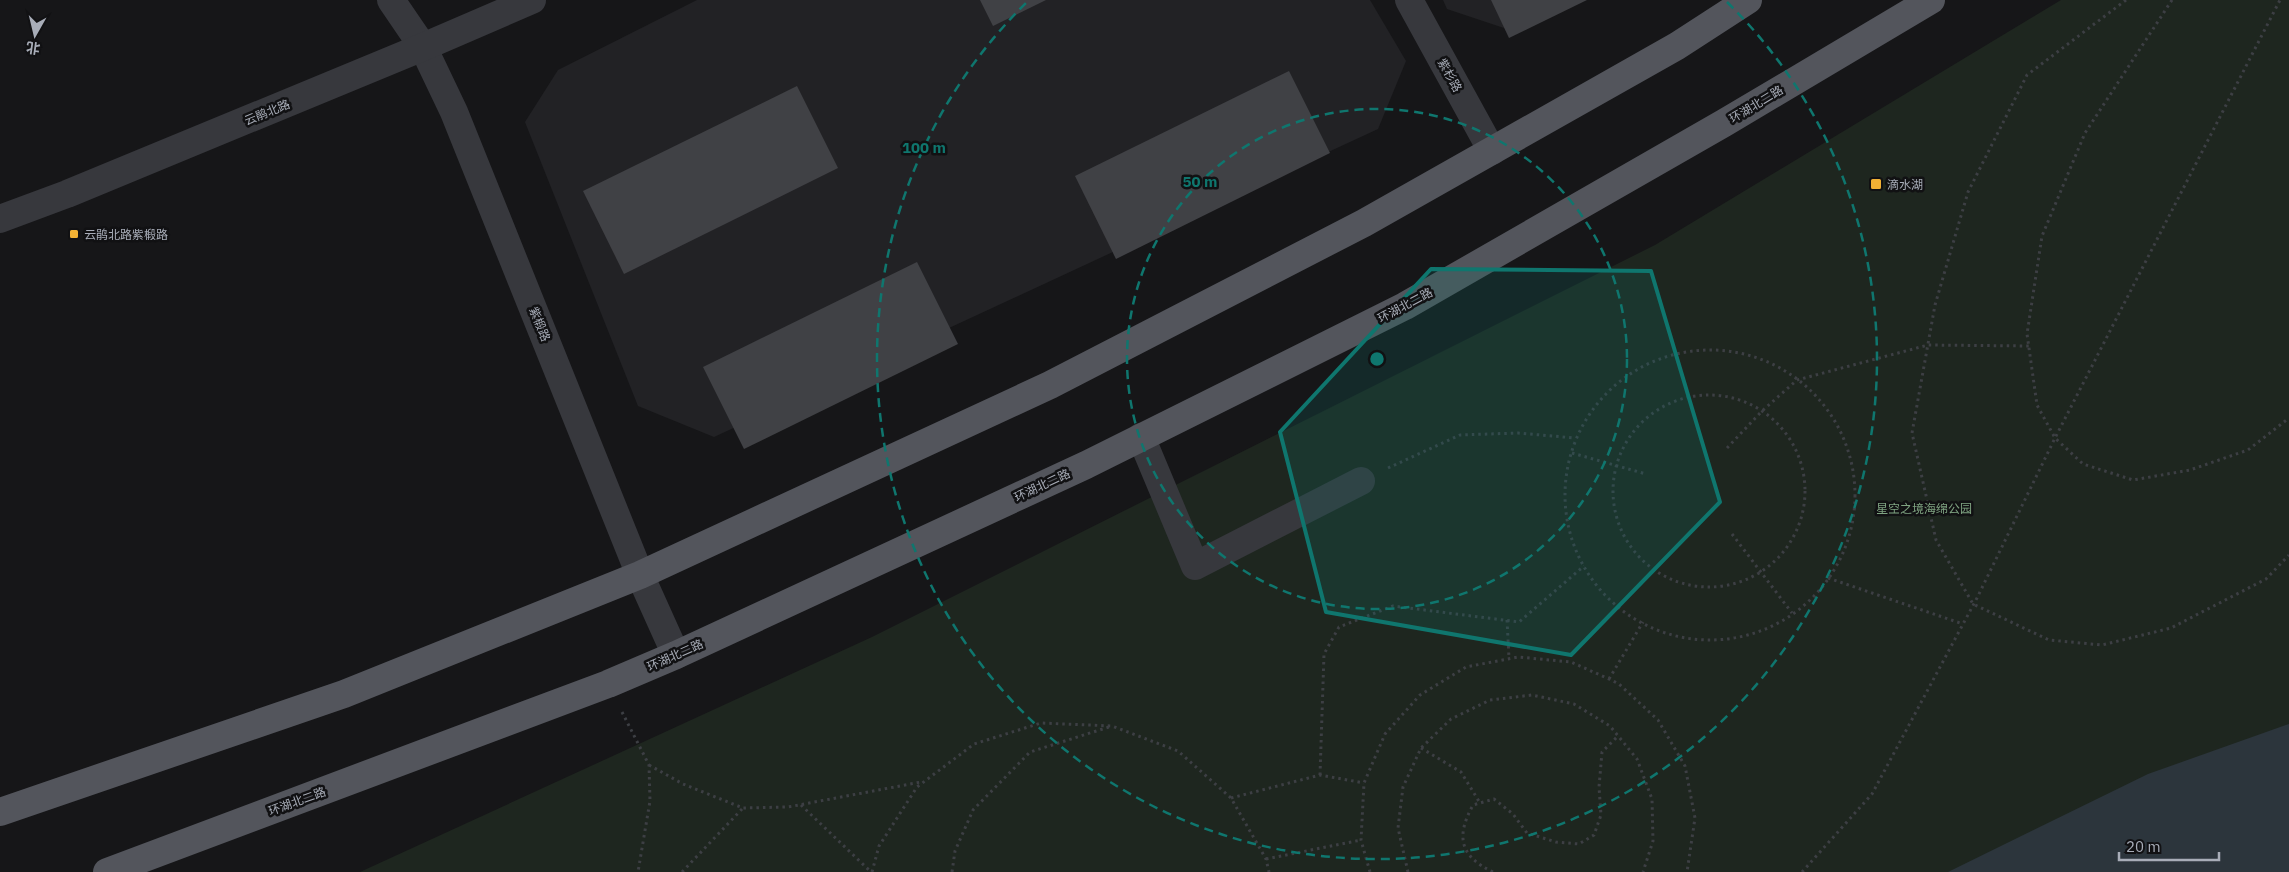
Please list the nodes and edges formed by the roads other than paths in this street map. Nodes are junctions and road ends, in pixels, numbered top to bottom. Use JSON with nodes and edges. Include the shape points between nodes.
{"nodes":[{"id":1,"x":391,"y":0,"type":"edge"},
{"id":2,"x":532,"y":0,"type":"edge"},
{"id":3,"x":1409,"y":0,"type":"edge"},
{"id":4,"x":1748,"y":0,"type":"edge"},
{"id":5,"x":1931,"y":0,"type":"edge"},
{"id":6,"x":423,"y":47,"type":"junction"},
{"id":7,"x":1492,"y":150,"type":"junction"},
{"id":8,"x":0,"y":219,"type":"edge"},
{"id":9,"x":1141,"y":437,"type":"junction"},
{"id":10,"x":1361,"y":481,"type":"road end"},
{"id":11,"x":640,"y":575,"type":"junction"},
{"id":12,"x":676,"y":655,"type":"junction"},
{"id":13,"x":0,"y":812,"type":"edge"},
{"id":14,"x":107,"y":872,"type":"edge"}],
"edges":[{"from":1,"to":6,"type":"street","name":"紫椴路"},
{"from":2,"to":6,"type":"street","name":"云鹃北路"},
{"from":3,"to":7,"type":"street","name":"紫杉路"},
{"from":4,"to":7,"type":"main road","via":[[1677,46]]},
{"from":5,"to":9,"type":"main road","name":"环湖北二路","via":[[1405,306]]},
{"from":6,"to":8,"type":"street","name":"云鹃北路"},
{"from":6,"to":11,"type":"street","name":"紫椴路","via":[[454,112]]},
{"from":7,"to":11,"type":"main road","via":[[1364,223],[1050,385]]},
{"from":9,"to":10,"type":"street","via":[[1196,566]]},
{"from":9,"to":12,"type":"main road","name":"环湖北二路"},
{"from":11,"to":12,"type":"street","name":"紫椴路"},
{"from":11,"to":13,"type":"main road","via":[[344,694]]},
{"from":12,"to":14,"type":"main road","name":"环湖北二路","via":[[608,684]]}]}
